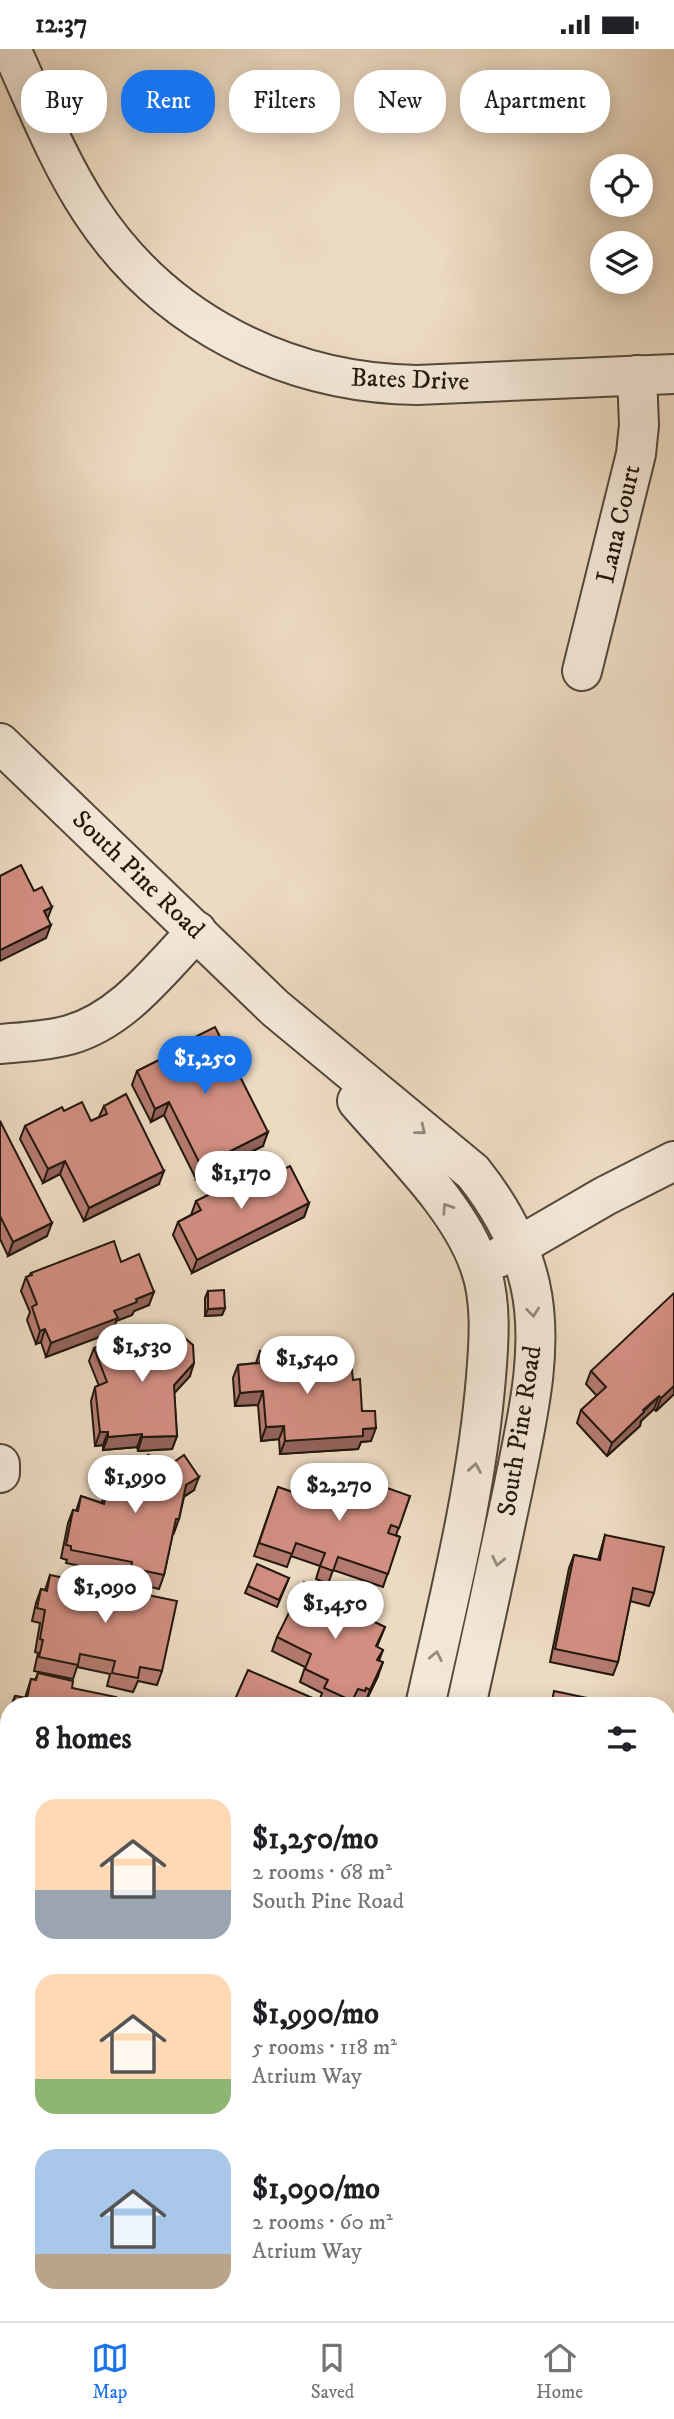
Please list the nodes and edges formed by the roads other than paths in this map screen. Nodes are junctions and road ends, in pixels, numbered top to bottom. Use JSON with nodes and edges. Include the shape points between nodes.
{"nodes":[{"id":1,"x":11,"y":49,"type":"edge"},
{"id":2,"x":656,"y":375,"type":"edge"},
{"id":3,"x":582,"y":671,"type":"dead end"},
{"id":4,"x":0,"y":743,"type":"edge"},
{"id":5,"x":197,"y":931,"type":"junction"},
{"id":6,"x":275,"y":1007,"type":"junction"},
{"id":7,"x":0,"y":1044,"type":"edge"},
{"id":8,"x":674,"y":1161,"type":"edge"},
{"id":9,"x":520,"y":1246,"type":"junction"},
{"id":10,"x":481,"y":1267,"type":"junction"},
{"id":11,"x":0,"y":1464,"type":"edge"},
{"id":12,"x":0,"y":1473,"type":"edge"},
{"id":13,"x":427,"y":1697,"type":"edge"},
{"id":14,"x":468,"y":1697,"type":"edge"}],
"edges":[{"from":1,"to":2,"type":"street","name":"Bates Drive","via":[[67,171],[108,234],[161,289],[234,341],[306,370],[377,384]]},
{"from":2,"to":3,"type":"street","name":"Lana Court","via":[[639,425],[636,454]]},
{"from":4,"to":5,"type":"street","name":"South Pine Road"},
{"from":5,"to":6,"type":"street","name":"South Pine Road"},
{"from":5,"to":7,"type":"street","via":[[129,1001],[96,1024],[62,1037]]},
{"from":6,"to":9,"type":"street","name":"South Pine Road","one_way":true,"via":[[473,1172]]},
{"from":10,"to":6,"type":"street","name":"South Pine Road","one_way":true,"via":[[440,1196]]},
{"from":8,"to":9,"type":"street"},
{"from":9,"to":10,"type":"street"},
{"from":9,"to":14,"type":"street","name":"South Pine Road","one_way":true,"via":[[535,1324],[530,1396]]},
{"from":13,"to":10,"type":"street","name":"South Pine Road","one_way":true,"via":[[483,1418],[489,1351]]},
{"from":11,"to":12,"type":"street"}]}
